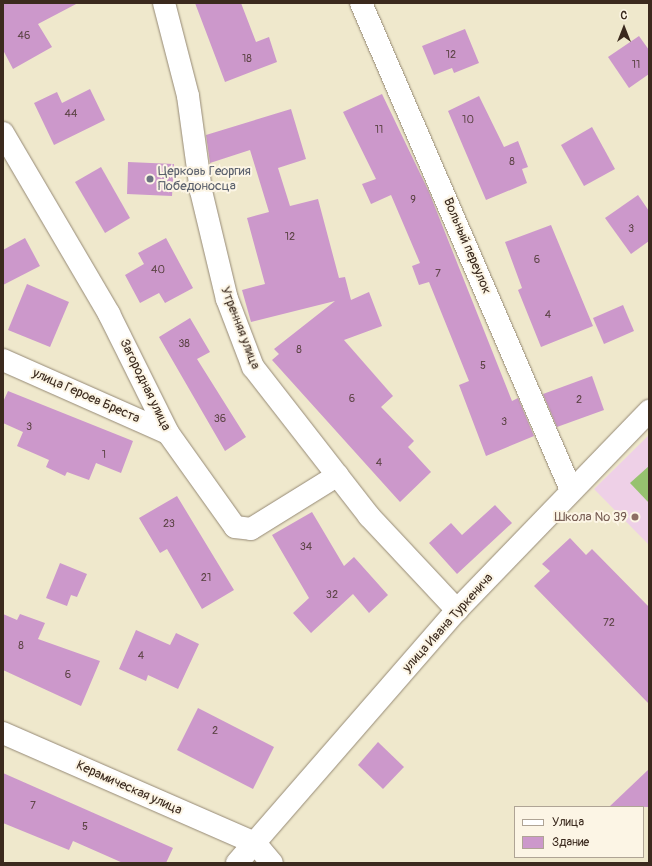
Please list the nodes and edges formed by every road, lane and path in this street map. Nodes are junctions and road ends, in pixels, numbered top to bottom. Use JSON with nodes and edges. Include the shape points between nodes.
{"nodes":[{"id":1,"x":164,"y":3,"type":"edge"},
{"id":2,"x":361,"y":3,"type":"edge"},
{"id":3,"x":3,"y":133,"type":"edge"},
{"id":4,"x":3,"y":360,"type":"edge"},
{"id":5,"x":649,"y":411,"type":"edge"},
{"id":6,"x":168,"y":433,"type":"junction"},
{"id":7,"x":338,"y":475,"type":"junction"},
{"id":8,"x":570,"y":490,"type":"junction"},
{"id":9,"x":457,"y":610,"type":"junction"},
{"id":10,"x":3,"y":733,"type":"edge"},
{"id":11,"x":255,"y":843,"type":"junction"},
{"id":12,"x":237,"y":863,"type":"edge"},
{"id":13,"x":272,"y":863,"type":"edge"}],
"edges":[{"from":1,"to":7,"type":"street","name":"Утренняя улица","via":[[188,96],[201,191],[227,300],[253,367]]},
{"from":2,"to":8,"type":"street","name":"Вольный переулок"},
{"from":3,"to":6,"type":"street","name":"Загородная улица","via":[[109,314]]},
{"from":4,"to":6,"type":"street","name":"улица Героев Бреста"},
{"from":5,"to":8,"type":"street","name":"улица Ивана Туркенича"},
{"from":6,"to":7,"type":"street","name":"Загородная улица","via":[[235,527],[251,529]]},
{"from":7,"to":9,"type":"street","name":"Утренняя улица","via":[[369,516]]},
{"from":8,"to":9,"type":"street","name":"улица Ивана Туркенича"},
{"from":9,"to":11,"type":"street","name":"улица Ивана Туркенича"},
{"from":10,"to":11,"type":"street","name":"Керамическая улица"},
{"from":11,"to":12,"type":"street","name":"улица Ивана Туркенича"},
{"from":11,"to":13,"type":"street"}]}
